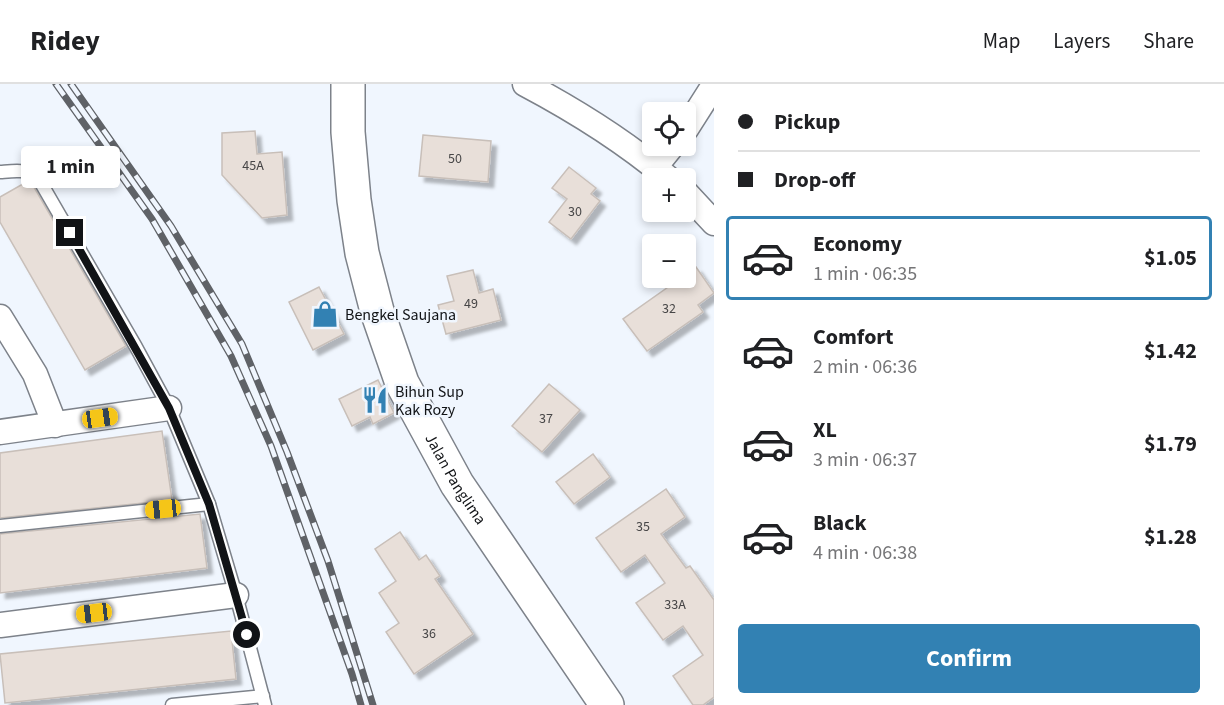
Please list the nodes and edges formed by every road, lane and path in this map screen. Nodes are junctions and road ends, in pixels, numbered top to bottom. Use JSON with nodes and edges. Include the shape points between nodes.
{"nodes":[{"id":1,"x":348,"y":84,"type":"edge"},
{"id":2,"x":525,"y":84,"type":"edge"},
{"id":3,"x":714,"y":85,"type":"edge"},
{"id":4,"x":696,"y":113,"type":"edge"},
{"id":5,"x":656,"y":168,"type":"edge"},
{"id":6,"x":0,"y":172,"type":"edge"},
{"id":7,"x":696,"y":204,"type":"edge"},
{"id":8,"x":714,"y":223,"type":"edge"},
{"id":9,"x":0,"y":317,"type":"edge"},
{"id":10,"x":169,"y":408,"type":"junction"},
{"id":11,"x":55,"y":425,"type":"junction"},
{"id":12,"x":0,"y":432,"type":"edge"},
{"id":13,"x":209,"y":504,"type":"junction"},
{"id":14,"x":0,"y":526,"type":"edge"},
{"id":15,"x":236,"y":595,"type":"junction"},
{"id":16,"x":0,"y":625,"type":"edge"},
{"id":17,"x":264,"y":700,"type":"edge"},
{"id":18,"x":171,"y":705,"type":"edge"},
{"id":19,"x":608,"y":705,"type":"edge"}],
"edges":[{"from":1,"to":19,"type":"main road","name":"Jalan Panglima","via":[[348,132],[362,253],[402,383],[457,484]]},
{"from":2,"to":5,"type":"street","via":[[624,142]]},
{"from":3,"to":4,"type":"street"},
{"from":6,"to":10,"type":"lane","via":[[21,171],[37,176]]},
{"from":7,"to":8,"type":"street"},
{"from":9,"to":11,"type":"street","via":[[35,374]]},
{"from":10,"to":11,"type":"street"},
{"from":10,"to":13,"type":"lane"},
{"from":11,"to":12,"type":"street"},
{"from":13,"to":14,"type":"lane"},
{"from":13,"to":15,"type":"lane"},
{"from":15,"to":16,"type":"street"},
{"from":15,"to":17,"type":"lane"},
{"from":17,"to":18,"type":"lane"}]}
